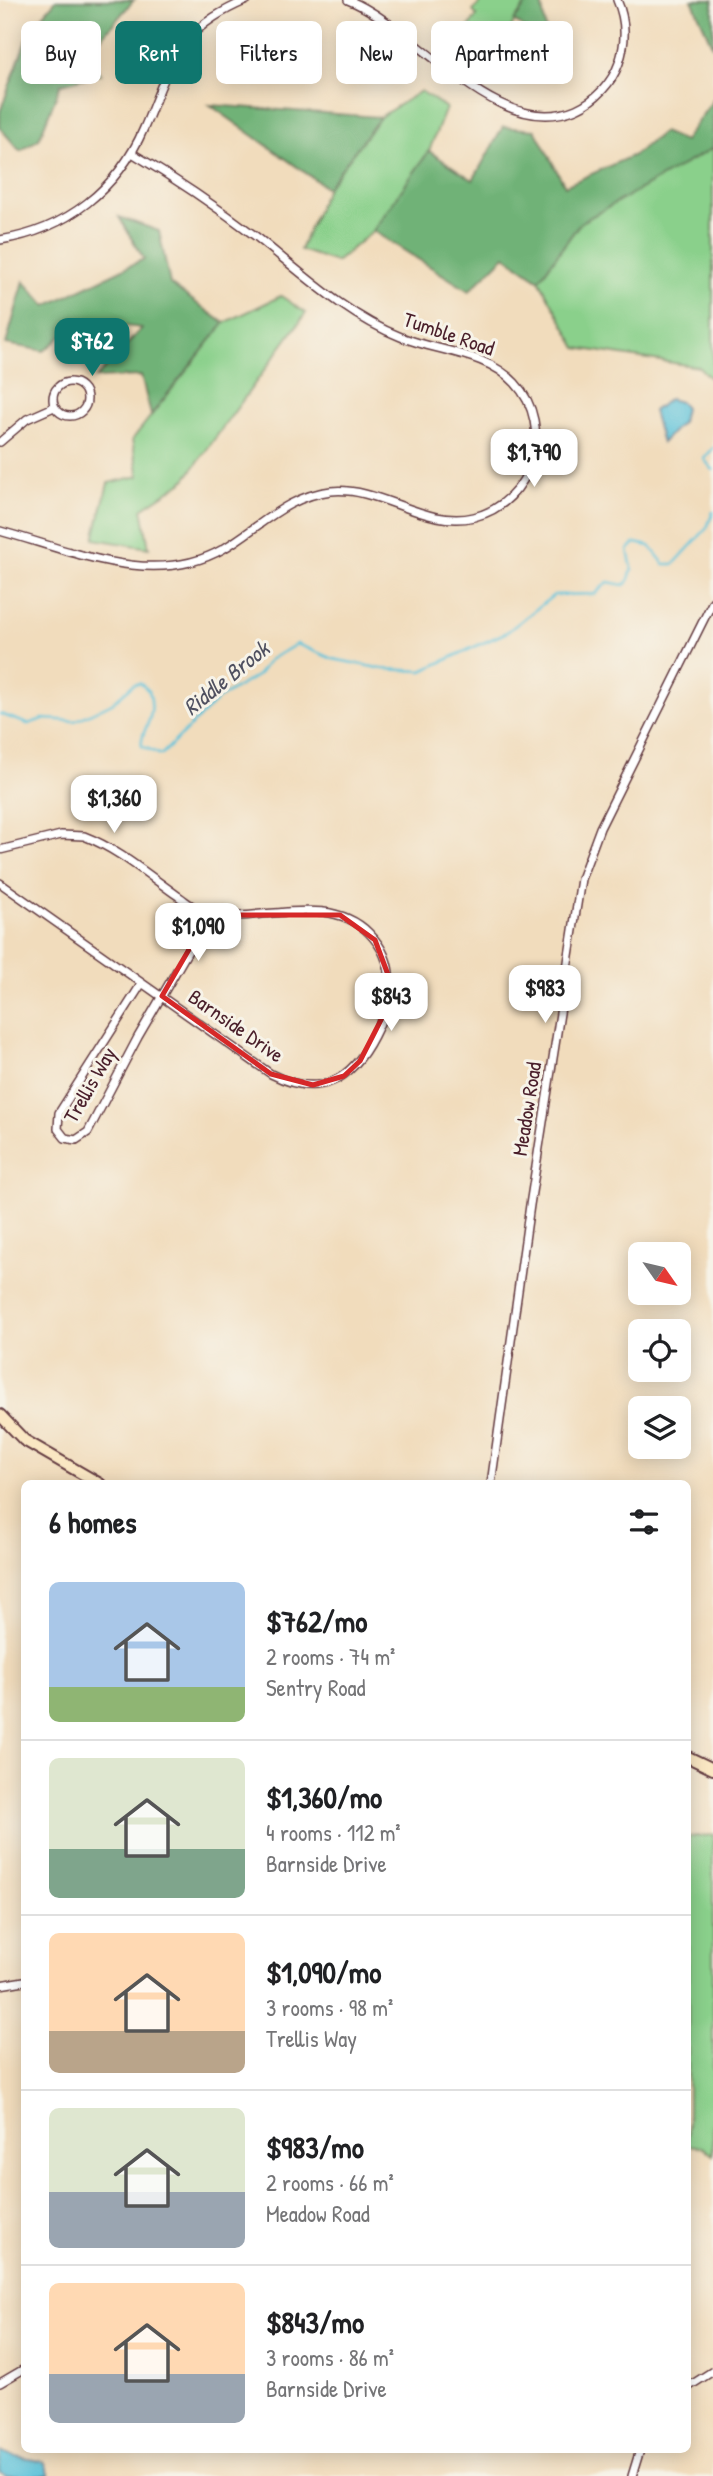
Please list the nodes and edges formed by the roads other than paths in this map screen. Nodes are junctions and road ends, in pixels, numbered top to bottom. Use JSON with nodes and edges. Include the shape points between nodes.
{"nodes":[{"id":1,"x":247,"y":0,"type":"edge"},
{"id":2,"x":348,"y":0,"type":"edge"},
{"id":3,"x":617,"y":0,"type":"edge"},
{"id":4,"x":132,"y":153,"type":"junction"},
{"id":5,"x":0,"y":240,"type":"edge"},
{"id":6,"x":54,"y":407,"type":"junction"},
{"id":7,"x":0,"y":442,"type":"edge"},
{"id":8,"x":0,"y":531,"type":"edge"},
{"id":9,"x":713,"y":601,"type":"edge"},
{"id":10,"x":0,"y":850,"type":"edge"},
{"id":11,"x":0,"y":883,"type":"edge"},
{"id":12,"x":209,"y":915,"type":"junction"},
{"id":13,"x":142,"y":983,"type":"junction"},
{"id":14,"x":162,"y":996,"type":"junction"},
{"id":15,"x":0,"y":1415,"type":"edge"},
{"id":16,"x":92,"y":1480,"type":"edge"},
{"id":17,"x":492,"y":1480,"type":"edge"},
{"id":18,"x":691,"y":1758,"type":"edge"},
{"id":19,"x":713,"y":1769,"type":"edge"},
{"id":20,"x":21,"y":1980,"type":"edge"},
{"id":21,"x":0,"y":1984,"type":"edge"},
{"id":22,"x":21,"y":2371,"type":"edge"},
{"id":23,"x":713,"y":2371,"type":"edge"},
{"id":24,"x":0,"y":2383,"type":"edge"},
{"id":25,"x":691,"y":2385,"type":"edge"},
{"id":26,"x":639,"y":2453,"type":"edge"},
{"id":27,"x":632,"y":2476,"type":"edge"}],
"edges":[{"from":1,"to":4,"type":"street","via":[[211,18],[185,43]]},
{"from":2,"to":3,"type":"street","via":[[501,105],[540,116],[580,107],[610,80],[624,42]]},
{"from":4,"to":5,"type":"street","via":[[109,183],[76,212],[37,232]]},
{"from":4,"to":8,"type":"street","name":"Tumble Road","via":[[211,202],[360,316],[403,338],[486,362],[508,376],[525,396],[535,421],[532,462],[510,497],[474,517],[433,516],[373,496],[332,491],[293,502],[225,548],[174,566],[125,565]]},
{"from":6,"to":6,"type":"street","via":[[62,415],[73,416],[83,410],[86,394],[75,383],[64,383],[53,395]]},
{"from":6,"to":7,"type":"street","via":[[27,419]]},
{"from":9,"to":17,"type":"street","name":"Meadow Road","via":[[596,837],[581,878]]},
{"from":10,"to":12,"type":"street","via":[[61,835],[84,836]]},
{"from":11,"to":13,"type":"street","name":"Barnside Drive"},
{"from":12,"to":14,"type":"street","name":"Trellis Way"},
{"from":12,"to":14,"type":"street","name":"Barnside Drive","via":[[319,911],[360,925],[381,949],[390,980],[385,1012],[366,1052],[353,1069],[334,1081],[292,1082],[271,1074]]},
{"from":13,"to":14,"type":"street","name":"Barnside Drive"},
{"from":13,"to":14,"type":"street","name":"Trellis Way","via":[[60,1113],[58,1129],[65,1138],[76,1140],[88,1132]]},
{"from":15,"to":16,"type":"street","via":[[24,1440]]},
{"from":18,"to":19,"type":"street"},
{"from":20,"to":21,"type":"street"},
{"from":22,"to":24,"type":"street"},
{"from":23,"to":25,"type":"street"},
{"from":26,"to":27,"type":"street"}]}
